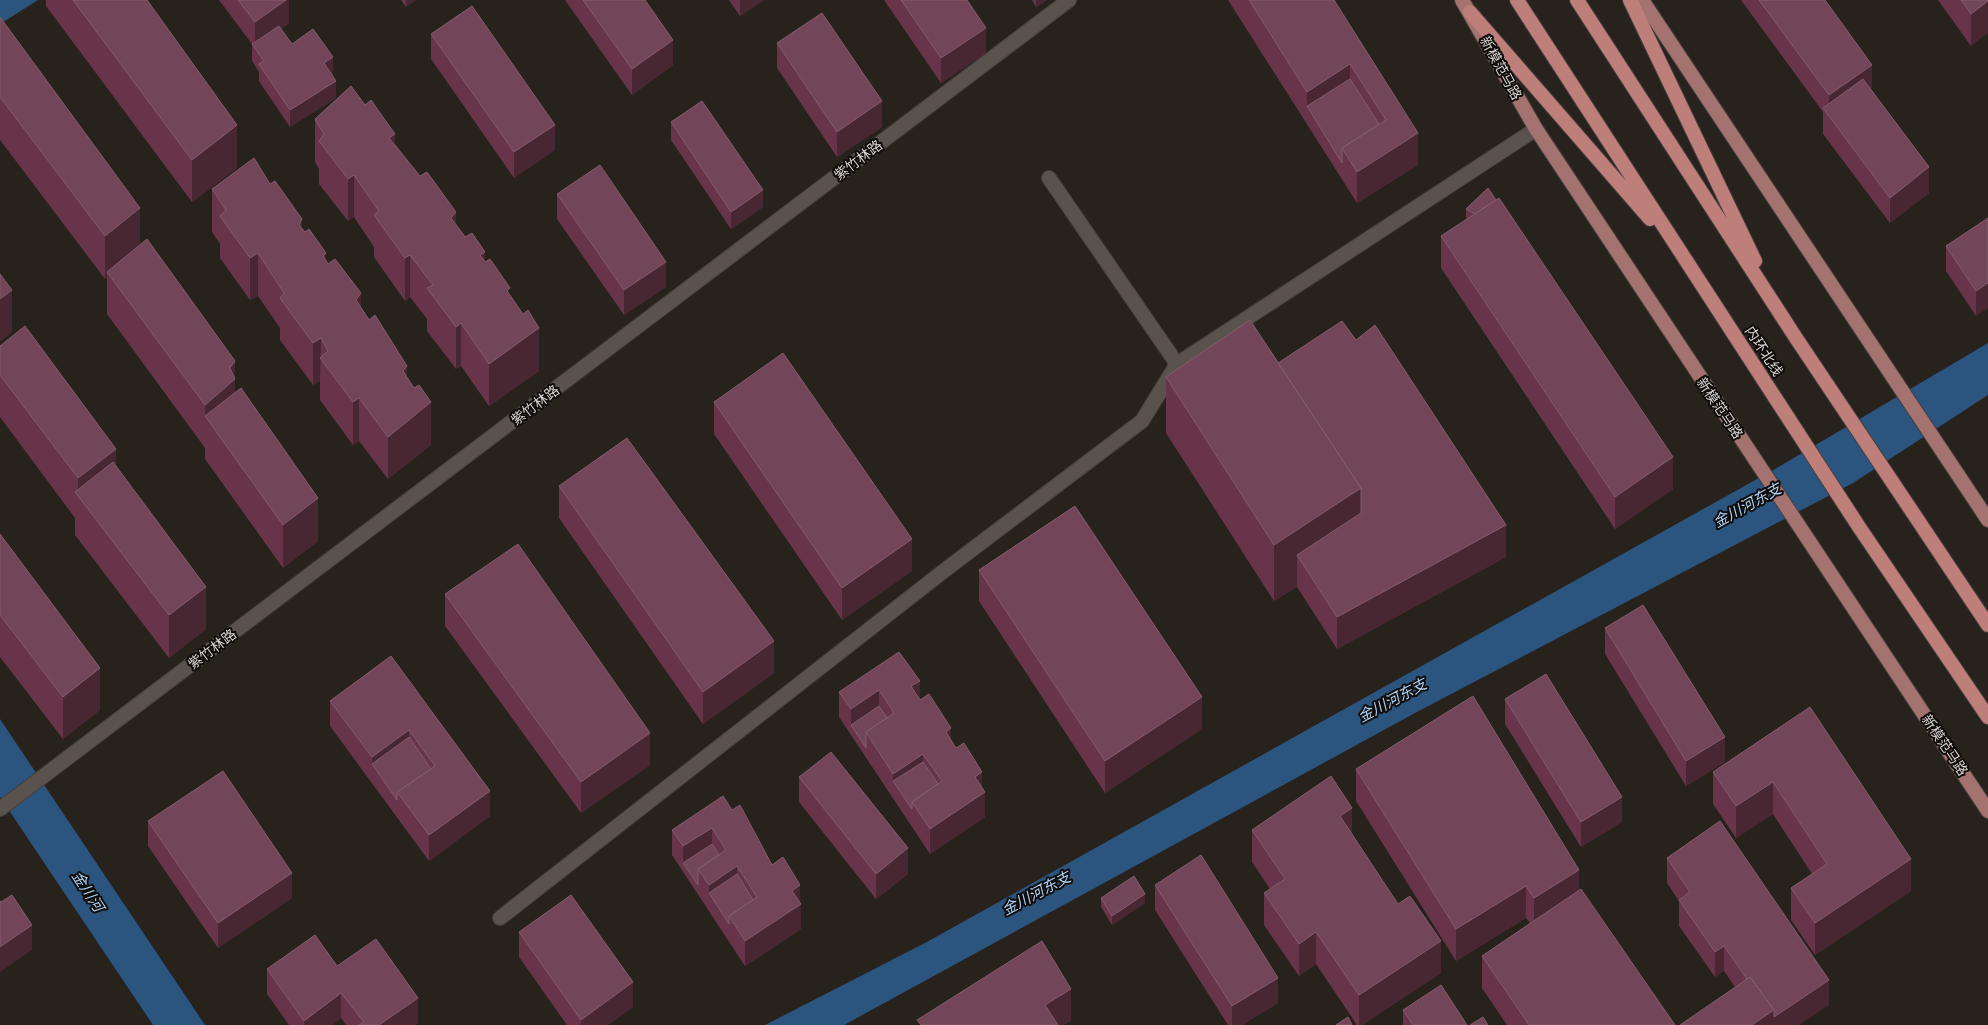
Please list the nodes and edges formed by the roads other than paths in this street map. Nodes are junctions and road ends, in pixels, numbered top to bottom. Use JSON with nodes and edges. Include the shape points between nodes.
{"nodes":[{"id":1,"x":1069,"y":0,"type":"edge"},
{"id":2,"x":1462,"y":0,"type":"edge"},
{"id":3,"x":1517,"y":0,"type":"edge"},
{"id":4,"x":1577,"y":0,"type":"edge"},
{"id":5,"x":1630,"y":0,"type":"edge"},
{"id":6,"x":1642,"y":0,"type":"edge"},
{"id":7,"x":1470,"y":12,"type":"junction"},
{"id":8,"x":1536,"y":129,"type":"junction"},
{"id":9,"x":1049,"y":178,"type":"dead end"},
{"id":10,"x":1684,"y":258,"type":"junction"},
{"id":11,"x":1780,"y":314,"type":"junction"},
{"id":12,"x":1177,"y":364,"type":"junction"},
{"id":13,"x":1986,"y":517,"type":"edge"},
{"id":14,"x":1988,"y":625,"type":"edge"},
{"id":15,"x":1988,"y":717,"type":"edge"},
{"id":16,"x":0,"y":809,"type":"edge"},
{"id":17,"x":1988,"y":811,"type":"edge"},
{"id":18,"x":500,"y":918,"type":"dead end"}],
"edges":[{"from":1,"to":16,"type":"street","name":"紫竹林路"},
{"from":2,"to":7,"type":"main road","name":"新模范马路"},
{"from":3,"to":10,"type":"highway","name":"内环北线"},
{"from":4,"to":11,"type":"highway"},
{"from":5,"to":11,"type":"highway"},
{"from":6,"to":13,"type":"main road"},
{"from":7,"to":8,"type":"main road","name":"新模范马路"},
{"from":7,"to":10,"type":"highway"},
{"from":8,"to":12,"type":"street"},
{"from":8,"to":17,"type":"main road","name":"新模范马路"},
{"from":9,"to":12,"type":"street"},
{"from":10,"to":15,"type":"highway","name":"内环北线","via":[[1859,527]]},
{"from":11,"to":14,"type":"highway"},
{"from":12,"to":18,"type":"street","via":[[1142,421],[945,570]]}]}
